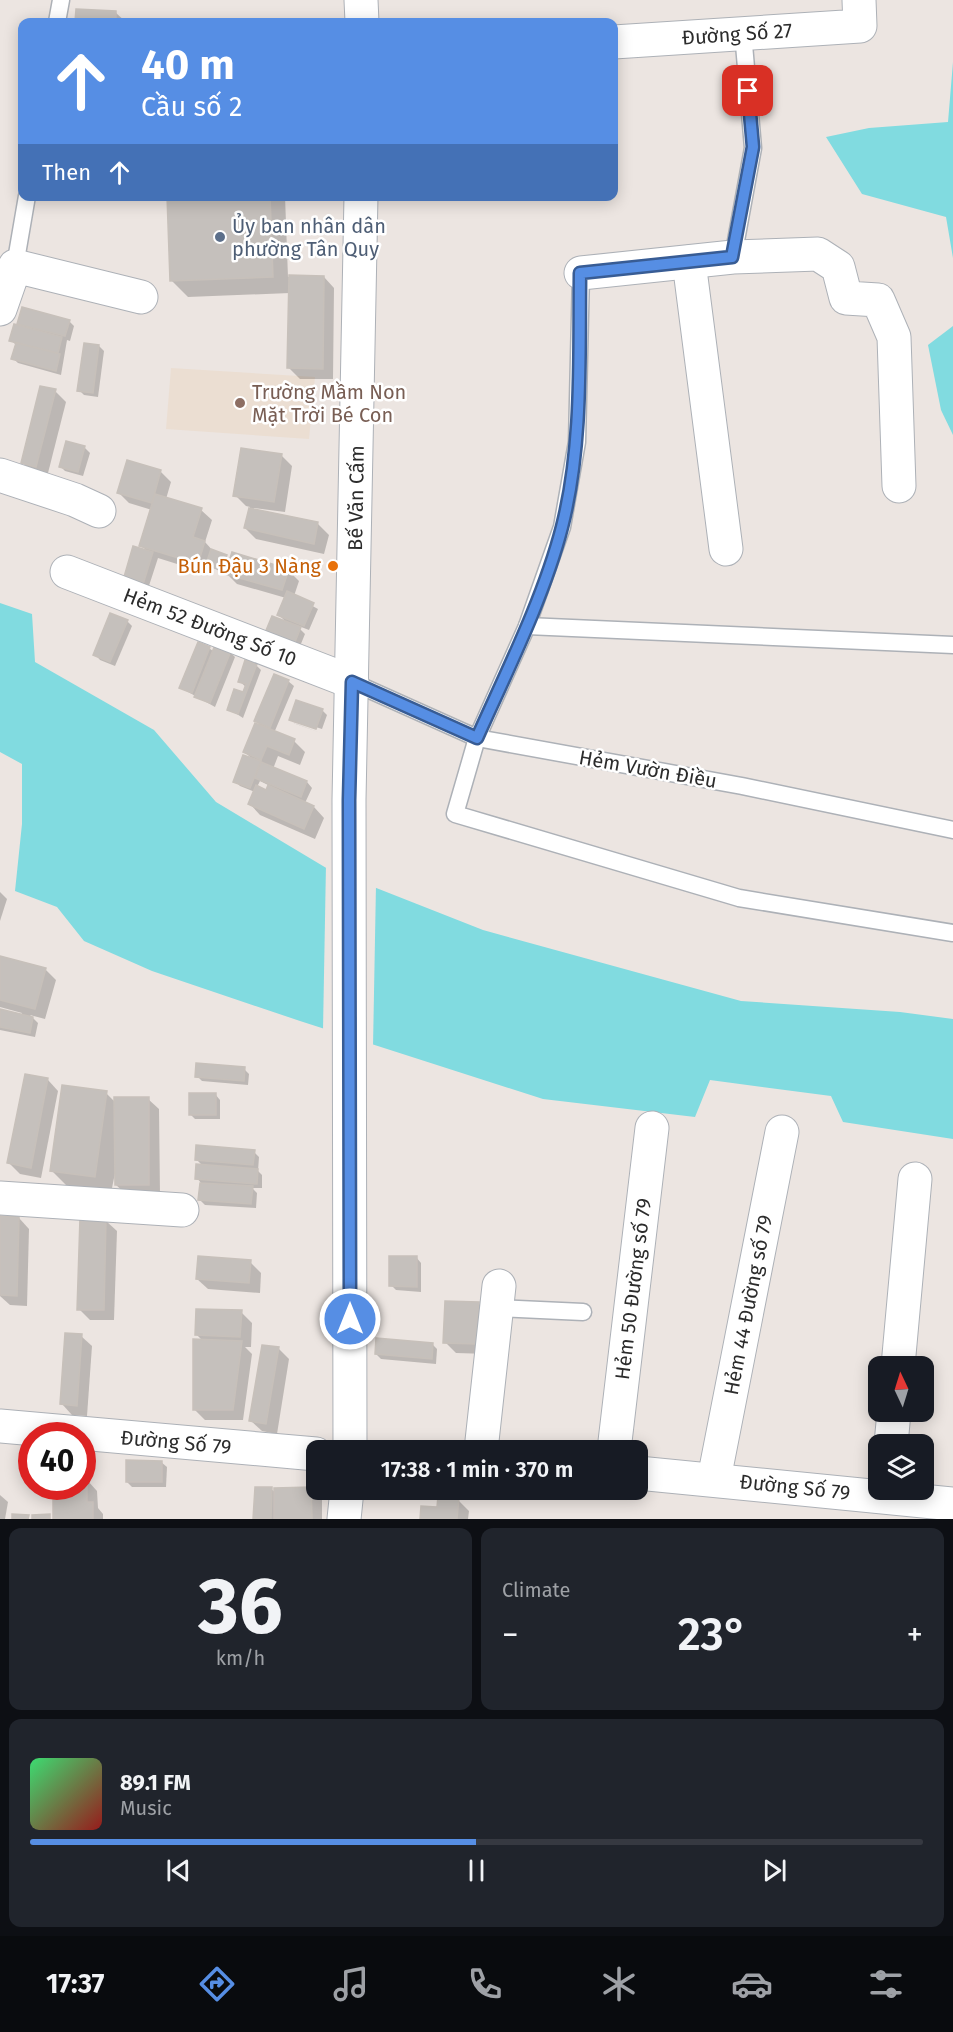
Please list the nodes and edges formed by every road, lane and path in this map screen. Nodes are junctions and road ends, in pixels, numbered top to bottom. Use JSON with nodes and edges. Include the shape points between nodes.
{"nodes":[{"id":1,"x":61,"y":0,"type":"edge"},
{"id":2,"x":362,"y":0,"type":"edge"},
{"id":3,"x":859,"y":13,"type":"edge"},
{"id":4,"x":58,"y":18,"type":"edge"},
{"id":5,"x":362,"y":18,"type":"edge"},
{"id":6,"x":743,"y":33,"type":"junction"},
{"id":7,"x":618,"y":42,"type":"edge"},
{"id":8,"x":26,"y":201,"type":"edge"},
{"id":9,"x":361,"y":201,"type":"edge"},
{"id":10,"x":732,"y":257,"type":"junction"},
{"id":11,"x":689,"y":262,"type":"junction"},
{"id":12,"x":15,"y":266,"type":"junction"},
{"id":13,"x":580,"y":273,"type":"joint"},
{"id":14,"x":141,"y":297,"type":"dead end"},
{"id":15,"x":0,"y":309,"type":"edge"},
{"id":16,"x":0,"y":475,"type":"edge"},
{"id":17,"x":899,"y":486,"type":"dead end"},
{"id":18,"x":99,"y":511,"type":"dead end"},
{"id":19,"x":726,"y":549,"type":"dead end"},
{"id":20,"x":67,"y":572,"type":"dead end"},
{"id":21,"x":527,"y":626,"type":"junction"},
{"id":22,"x":953,"y":645,"type":"edge"},
{"id":23,"x":352,"y":682,"type":"junction"},
{"id":24,"x":477,"y":738,"type":"junction"},
{"id":25,"x":953,"y":830,"type":"edge"},
{"id":26,"x":953,"y":933,"type":"edge"},
{"id":27,"x":652,"y":1128,"type":"dead end"},
{"id":28,"x":782,"y":1132,"type":"dead end"},
{"id":29,"x":915,"y":1179,"type":"dead end"},
{"id":30,"x":0,"y":1198,"type":"edge"},
{"id":31,"x":182,"y":1210,"type":"dead end"},
{"id":32,"x":497,"y":1297,"type":"joint"},
{"id":33,"x":583,"y":1312,"type":"dead end"},
{"id":34,"x":899,"y":1356,"type":"edge"},
{"id":35,"x":0,"y":1426,"type":"edge"},
{"id":36,"x":350,"y":1440,"type":"edge"},
{"id":37,"x":482,"y":1440,"type":"edge"},
{"id":38,"x":615,"y":1440,"type":"edge"},
{"id":39,"x":306,"y":1453,"type":"edge"},
{"id":40,"x":648,"y":1474,"type":"edge"},
{"id":41,"x":714,"y":1479,"type":"junction"},
{"id":42,"x":868,"y":1492,"type":"edge"},
{"id":43,"x":346,"y":1500,"type":"edge"},
{"id":44,"x":929,"y":1500,"type":"edge"},
{"id":45,"x":953,"y":1504,"type":"edge"},
{"id":46,"x":344,"y":1519,"type":"edge"}],
"edges":[{"from":1,"to":4,"type":"lane"},
{"from":2,"to":5,"type":"street"},
{"from":3,"to":6,"type":"street","name":"Đường Số 27"},
{"from":6,"to":7,"type":"street","name":"Đường Số 27"},
{"from":6,"to":10,"type":"lane","via":[[753,147]]},
{"from":8,"to":12,"type":"lane"},
{"from":9,"to":23,"type":"street","name":"Bế Văn Cấm"},
{"from":10,"to":11,"type":"street"},
{"from":10,"to":17,"type":"street","via":[[818,254],[838,267],[846,298],[878,300],[894,337]]},
{"from":11,"to":13,"type":"street"},
{"from":11,"to":19,"type":"street"},
{"from":12,"to":14,"type":"street"},
{"from":12,"to":15,"type":"street"},
{"from":13,"to":21,"type":"lane","via":[[577,442],[562,527]]},
{"from":16,"to":18,"type":"street"},
{"from":20,"to":23,"type":"street","name":"Hẻm 52 Đường Số 10"},
{"from":21,"to":22,"type":"lane"},
{"from":21,"to":24,"type":"lane"},
{"from":23,"to":24,"type":"lane","name":"Hẻm Vườn Điều"},
{"from":23,"to":36,"type":"street","name":"Bế Văn Cấm"},
{"from":24,"to":25,"type":"lane","name":"Hẻm Vườn Điều","via":[[742,786]]},
{"from":24,"to":26,"type":"lane","via":[[455,814],[739,898]]},
{"from":27,"to":38,"type":"street","name":"Hẻm 50 Đường số 79"},
{"from":28,"to":41,"type":"street","name":"Hẻm 44 Đường số 79"},
{"from":29,"to":34,"type":"street"},
{"from":30,"to":31,"type":"street"},
{"from":32,"to":33,"type":"lane"},
{"from":32,"to":37,"type":"street"},
{"from":35,"to":39,"type":"street","name":"Đường Số 79"},
{"from":40,"to":41,"type":"street","name":"Đường Số 79"},
{"from":41,"to":42,"type":"street","name":"Đường Số 79"},
{"from":43,"to":46,"type":"street"},
{"from":44,"to":45,"type":"street","name":"Đường Số 79"}]}
